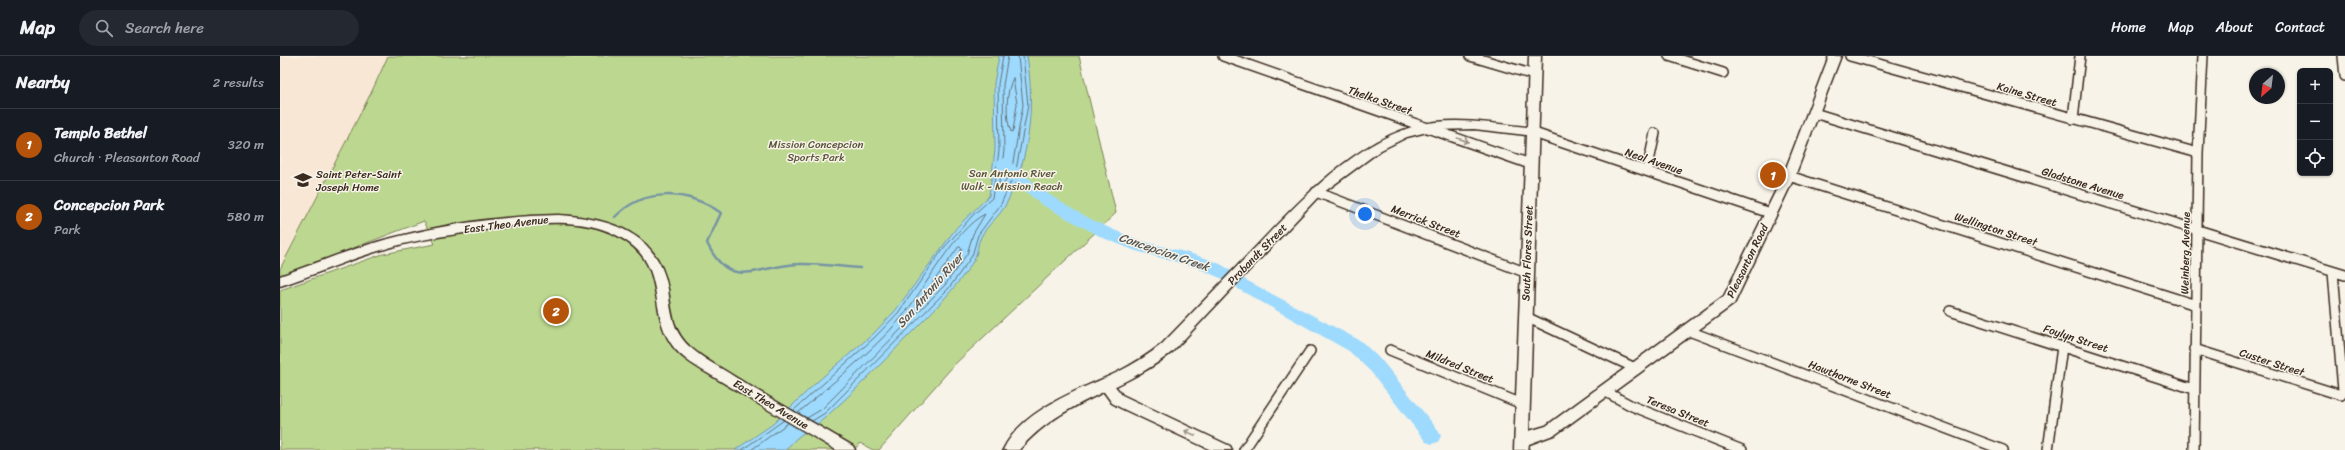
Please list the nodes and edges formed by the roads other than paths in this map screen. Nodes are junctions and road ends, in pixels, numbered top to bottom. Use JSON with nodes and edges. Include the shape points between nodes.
{"nodes":[{"id":1,"x":1223,"y":56,"type":"edge"},
{"id":2,"x":1470,"y":56,"type":"edge"},
{"id":3,"x":1535,"y":56,"type":"edge"},
{"id":4,"x":1669,"y":56,"type":"edge"},
{"id":5,"x":1835,"y":56,"type":"edge"},
{"id":6,"x":1850,"y":56,"type":"edge"},
{"id":7,"x":2080,"y":56,"type":"edge"},
{"id":8,"x":2203,"y":56,"type":"edge"},
{"id":9,"x":2344,"y":56,"type":"edge"},
{"id":10,"x":1724,"y":73,"type":"dead end"},
{"id":11,"x":1534,"y":75,"type":"junction"},
{"id":12,"x":2345,"y":76,"type":"edge"},
{"id":13,"x":1814,"y":113,"type":"junction"},
{"id":14,"x":2073,"y":119,"type":"junction"},
{"id":15,"x":1426,"y":128,"type":"junction"},
{"id":16,"x":1530,"y":132,"type":"junction"},
{"id":17,"x":1655,"y":133,"type":"dead end"},
{"id":18,"x":2198,"y":153,"type":"junction"},
{"id":19,"x":1530,"y":164,"type":"junction"},
{"id":20,"x":1647,"y":171,"type":"junction"},
{"id":21,"x":1789,"y":176,"type":"junction"},
{"id":22,"x":1316,"y":192,"type":"junction"},
{"id":23,"x":1770,"y":214,"type":"junction"},
{"id":24,"x":2197,"y":230,"type":"junction"},
{"id":25,"x":2333,"y":272,"type":"junction"},
{"id":26,"x":1526,"y":273,"type":"junction"},
{"id":27,"x":2345,"y":275,"type":"edge"},
{"id":28,"x":280,"y":281,"type":"edge"},
{"id":29,"x":2196,"y":305,"type":"junction"},
{"id":30,"x":1950,"y":311,"type":"dead end"},
{"id":31,"x":1524,"y":316,"type":"junction"},
{"id":32,"x":1689,"y":331,"type":"junction"},
{"id":33,"x":2062,"y":347,"type":"junction"},
{"id":34,"x":2194,"y":349,"type":"junction"},
{"id":35,"x":1390,"y":350,"type":"dead end"},
{"id":36,"x":1310,"y":351,"type":"dead end"},
{"id":37,"x":1637,"y":368,"type":"junction"},
{"id":38,"x":1106,"y":385,"type":"junction"},
{"id":39,"x":2194,"y":389,"type":"junction"},
{"id":40,"x":1606,"y":392,"type":"junction"},
{"id":41,"x":1522,"y":404,"type":"junction"},
{"id":42,"x":1521,"y":444,"type":"edge"},
{"id":43,"x":1980,"y":446,"type":"edge"},
{"id":44,"x":848,"y":450,"type":"edge"},
{"id":45,"x":1010,"y":450,"type":"edge"},
{"id":46,"x":1225,"y":450,"type":"edge"},
{"id":47,"x":1244,"y":450,"type":"edge"},
{"id":48,"x":1742,"y":450,"type":"edge"},
{"id":49,"x":2003,"y":450,"type":"edge"},
{"id":50,"x":2048,"y":450,"type":"edge"},
{"id":51,"x":2194,"y":450,"type":"edge"}],
"edges":[{"from":1,"to":15,"type":"street","name":"Thelka Street"},
{"from":2,"to":11,"type":"street"},
{"from":3,"to":11,"type":"main road","name":"South Flores Street"},
{"from":4,"to":10,"type":"street"},
{"from":5,"to":13,"type":"main road","name":"Pleasanton Road"},
{"from":6,"to":14,"type":"street","name":"Kaine Street"},
{"from":7,"to":14,"type":"street"},
{"from":8,"to":18,"type":"street","name":"Weinberg Avenue"},
{"from":9,"to":12,"type":"street"},
{"from":11,"to":16,"type":"main road","name":"South Flores Street"},
{"from":13,"to":21,"type":"main road","name":"Pleasanton Road"},
{"from":13,"to":24,"type":"street","name":"Gladstone Avenue"},
{"from":14,"to":18,"type":"street","name":"Kaine Street"},
{"from":15,"to":16,"type":"main road","name":"Probandt Street","via":[[1474,125]]},
{"from":15,"to":19,"type":"street","name":"Thelka Street","one_way":true},
{"from":15,"to":22,"type":"main road","name":"Probandt Street","via":[[1402,134],[1377,148]]},
{"from":16,"to":19,"type":"main road","name":"South Flores Street"},
{"from":16,"to":20,"type":"street","name":"Neal Avenue"},
{"from":17,"to":20,"type":"street"},
{"from":18,"to":24,"type":"street","name":"Weinberg Avenue"},
{"from":19,"to":26,"type":"main road","name":"South Flores Street"},
{"from":20,"to":23,"type":"street","name":"Neal Avenue"},
{"from":21,"to":23,"type":"main road","name":"Pleasanton Road"},
{"from":21,"to":29,"type":"street","name":"Wellington Street"},
{"from":22,"to":26,"type":"street","name":"Merrick Street"},
{"from":22,"to":38,"type":"main road","name":"Probandt Street","via":[[1167,348],[1140,370]]},
{"from":23,"to":32,"type":"main road","name":"Pleasanton Road","via":[[1729,300]]},
{"from":24,"to":25,"type":"street","name":"Gladstone Avenue"},
{"from":24,"to":29,"type":"street","name":"Weinberg Avenue"},
{"from":25,"to":27,"type":"street","name":"Gladstone Avenue"},
{"from":25,"to":34,"type":"street","name":"Custer Street","via":[[2341,395]]},
{"from":26,"to":31,"type":"main road","name":"South Flores Street"},
{"from":28,"to":44,"type":"street","name":"East Theo Avenue","via":[[379,246],[439,232],[554,218],[602,225],[638,244],[650,256],[661,278],[667,320],[675,340],[693,357]]},
{"from":29,"to":34,"type":"street","name":"Weinberg Avenue"},
{"from":30,"to":33,"type":"street","name":"Foylyn Street"},
{"from":31,"to":37,"type":"street"},
{"from":31,"to":41,"type":"main road","name":"South Flores Street"},
{"from":32,"to":37,"type":"main road","name":"Pleasanton Road"},
{"from":32,"to":43,"type":"street","name":"Hawthorne Street"},
{"from":33,"to":39,"type":"street","name":"Foylyn Street"},
{"from":33,"to":50,"type":"street"},
{"from":34,"to":39,"type":"street","name":"Weinberg Avenue"},
{"from":35,"to":41,"type":"street","name":"Mildred Street"},
{"from":36,"to":47,"type":"street"},
{"from":37,"to":40,"type":"main road","name":"Pleasanton Road"},
{"from":38,"to":45,"type":"main road","name":"Probandt Street","via":[[1047,414],[1023,434]]},
{"from":46,"to":38,"type":"street","one_way":true,"via":[[1126,404],[1117,399]]},
{"from":39,"to":51,"type":"street","name":"Weinberg Avenue"},
{"from":40,"to":42,"type":"main road","name":"Pleasanton Road","via":[[1552,430]]},
{"from":40,"to":48,"type":"street","name":"Teresa Street","via":[[1632,406]]},
{"from":41,"to":42,"type":"main road","name":"South Flores Street"},
{"from":43,"to":49,"type":"street","name":"Hawthorne Street"}]}
